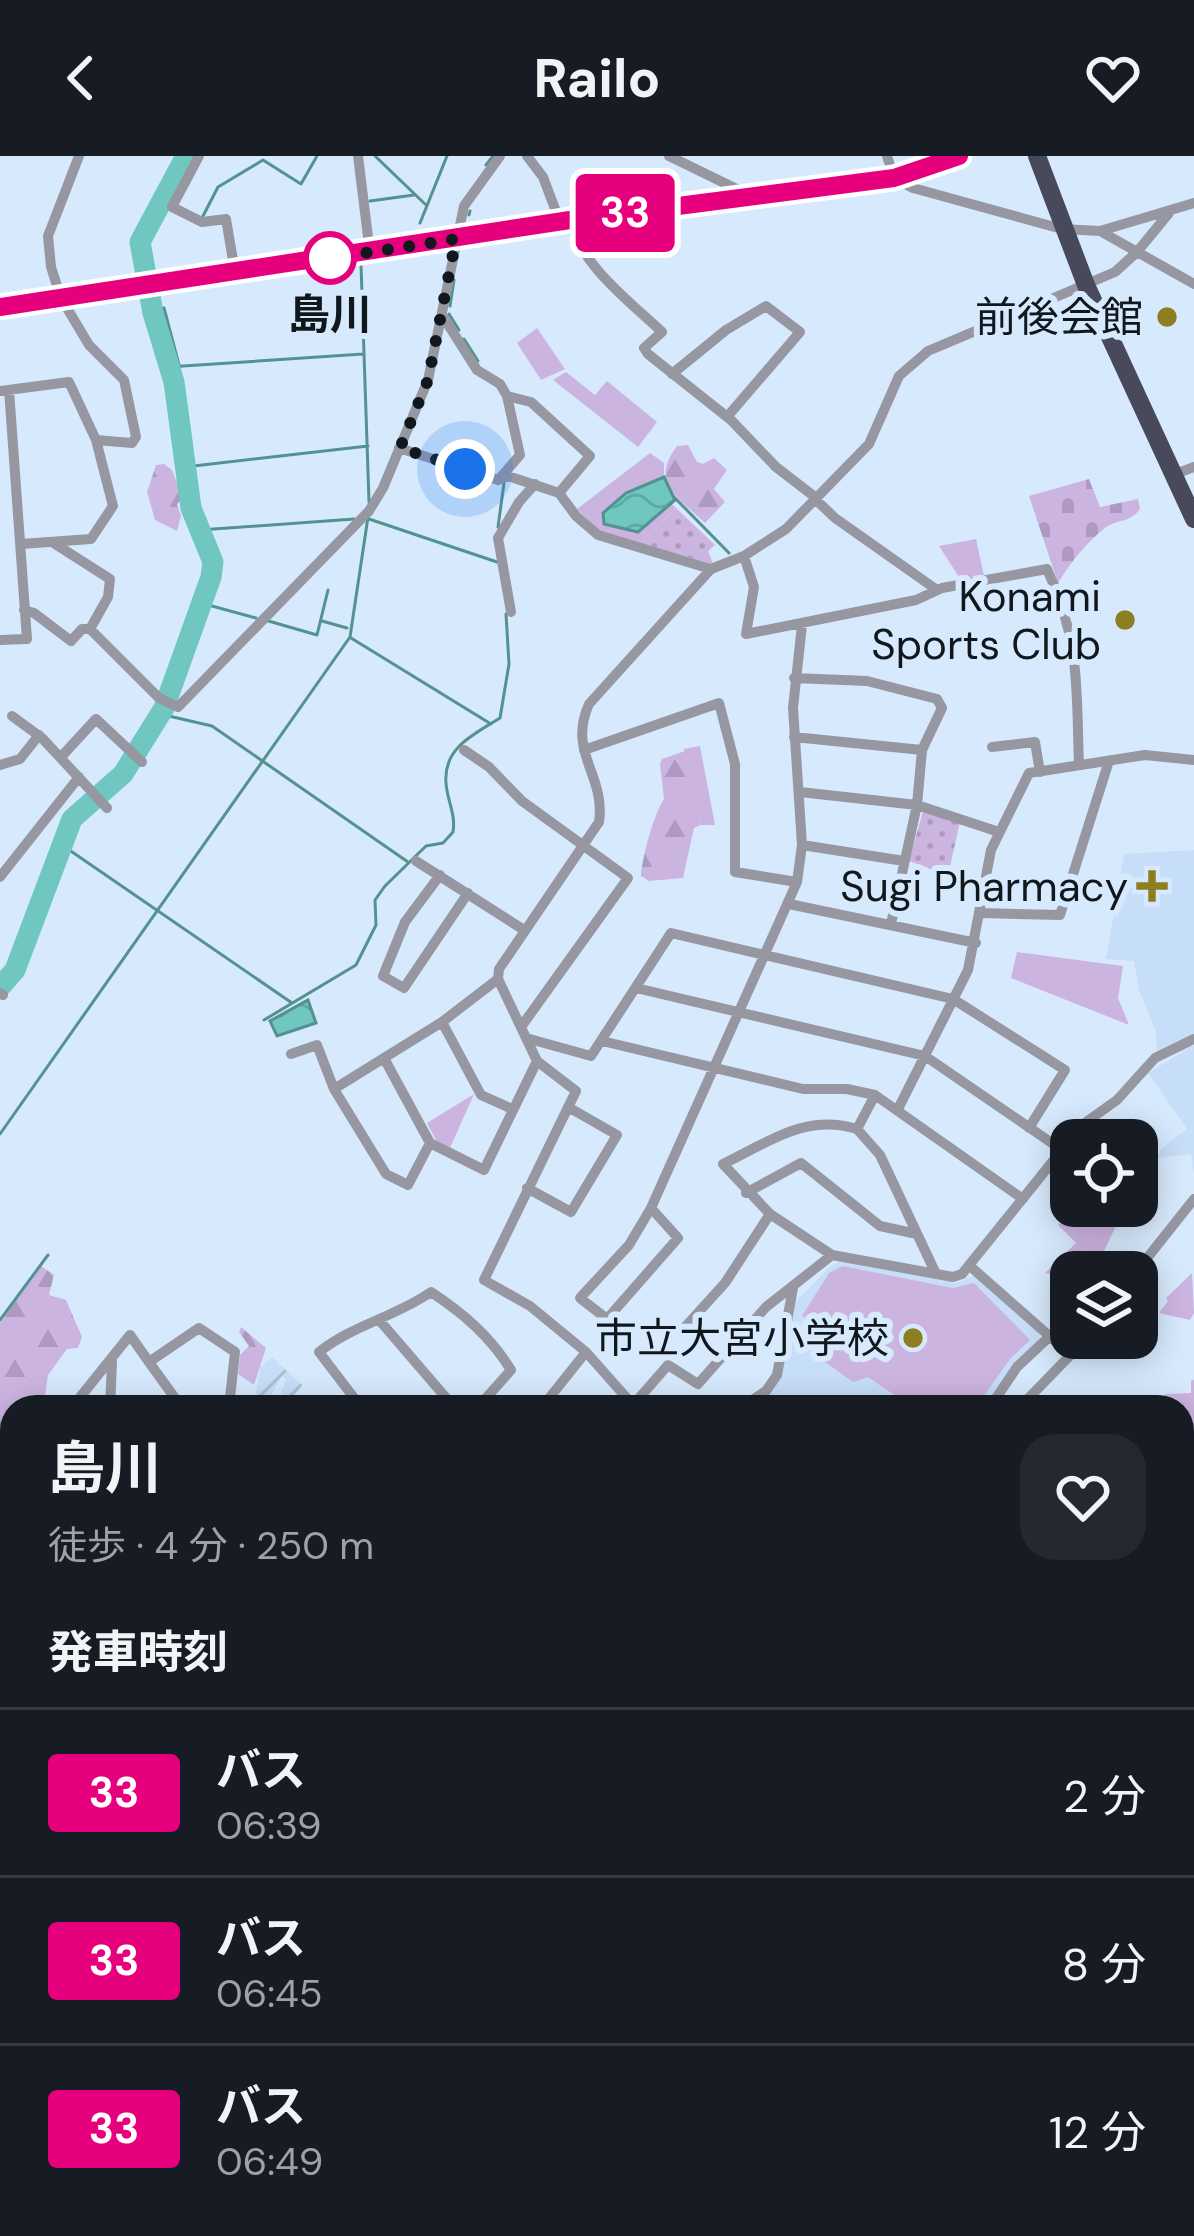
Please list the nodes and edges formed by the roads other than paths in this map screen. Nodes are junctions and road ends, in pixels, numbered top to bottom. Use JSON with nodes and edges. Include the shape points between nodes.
{"nodes":[{"id":1,"x":79,"y":156,"type":"edge"},
{"id":2,"x":199,"y":156,"type":"edge"},
{"id":3,"x":358,"y":156,"type":"edge"},
{"id":4,"x":500,"y":156,"type":"edge"},
{"id":5,"x":527,"y":156,"type":"edge"},
{"id":6,"x":669,"y":156,"type":"edge"},
{"id":7,"x":887,"y":156,"type":"edge"},
{"id":8,"x":959,"y":156,"type":"edge"},
{"id":9,"x":1037,"y":156,"type":"edge"},
{"id":10,"x":894,"y":178,"type":"junction"},
{"id":11,"x":748,"y":195,"type":"junction"},
{"id":12,"x":1194,"y":203,"type":"edge"},
{"id":13,"x":1169,"y":213,"type":"junction"},
{"id":14,"x":565,"y":221,"type":"junction"},
{"id":15,"x":1062,"y":229,"type":"junction"},
{"id":16,"x":1100,"y":231,"type":"junction"},
{"id":17,"x":456,"y":239,"type":"junction"},
{"id":18,"x":1137,"y":252,"type":"junction"},
{"id":19,"x":370,"y":253,"type":"junction"},
{"id":20,"x":235,"y":272,"type":"junction"},
{"id":21,"x":1194,"y":284,"type":"edge"},
{"id":22,"x":1086,"y":285,"type":"junction"},
{"id":23,"x":61,"y":298,"type":"junction"},
{"id":24,"x":0,"y":307,"type":"edge"},
{"id":25,"x":442,"y":314,"type":"junction"},
{"id":26,"x":672,"y":374,"type":"junction"},
{"id":27,"x":4,"y":390,"type":"edge"},
{"id":28,"x":508,"y":395,"type":"junction"},
{"id":29,"x":727,"y":417,"type":"junction"},
{"id":30,"x":96,"y":440,"type":"junction"},
{"id":31,"x":400,"y":448,"type":"junction"},
{"id":32,"x":1194,"y":467,"type":"edge"},
{"id":33,"x":1173,"y":475,"type":"junction"},
{"id":34,"x":498,"y":480,"type":"junction"},
{"id":35,"x":535,"y":484,"type":"junction"},
{"id":36,"x":559,"y":493,"type":"junction"},
{"id":37,"x":814,"y":497,"type":"junction"},
{"id":38,"x":1194,"y":519,"type":"edge"},
{"id":39,"x":52,"y":542,"type":"junction"},
{"id":40,"x":21,"y":544,"type":"junction"},
{"id":41,"x":744,"y":556,"type":"junction"},
{"id":42,"x":711,"y":569,"type":"junction"},
{"id":43,"x":937,"y":590,"type":"junction"},
{"id":44,"x":24,"y":610,"type":"junction"},
{"id":45,"x":512,"y":612,"type":"dead end"},
{"id":46,"x":802,"y":625,"type":"junction"},
{"id":47,"x":90,"y":628,"type":"junction"},
{"id":48,"x":0,"y":640,"type":"edge"},
{"id":49,"x":794,"y":678,"type":"junction"},
{"id":50,"x":12,"y":716,"type":"dead end"},
{"id":51,"x":39,"y":735,"type":"junction"},
{"id":52,"x":794,"y":737,"type":"junction"},
{"id":53,"x":992,"y":747,"type":"dead end"},
{"id":54,"x":464,"y":750,"type":"dead end"},
{"id":55,"x":584,"y":750,"type":"junction"},
{"id":56,"x":922,"y":750,"type":"junction"},
{"id":57,"x":61,"y":757,"type":"junction"},
{"id":58,"x":1194,"y":760,"type":"edge"},
{"id":59,"x":1109,"y":761,"type":"junction"},
{"id":60,"x":142,"y":762,"type":"dead end"},
{"id":61,"x":0,"y":765,"type":"edge"},
{"id":62,"x":1079,"y":765,"type":"junction"},
{"id":63,"x":1040,"y":772,"type":"junction"},
{"id":64,"x":79,"y":777,"type":"junction"},
{"id":65,"x":800,"y":792,"type":"junction"},
{"id":66,"x":917,"y":805,"type":"junction"},
{"id":67,"x":107,"y":808,"type":"dead end"},
{"id":68,"x":999,"y":832,"type":"junction"},
{"id":69,"x":802,"y":845,"type":"junction"},
{"id":70,"x":584,"y":846,"type":"junction"},
{"id":71,"x":416,"y":861,"type":"dead end"},
{"id":72,"x":904,"y":861,"type":"junction"},
{"id":73,"x":440,"y":875,"type":"junction"},
{"id":74,"x":0,"y":878,"type":"edge"},
{"id":75,"x":796,"y":882,"type":"junction"},
{"id":76,"x":468,"y":893,"type":"junction"},
{"id":77,"x":789,"y":904,"type":"junction"},
{"id":78,"x":981,"y":913,"type":"junction"},
{"id":79,"x":890,"y":923,"type":"junction"},
{"id":80,"x":524,"y":930,"type":"junction"},
{"id":81,"x":976,"y":943,"type":"junction"},
{"id":82,"x":766,"y":953,"type":"junction"},
{"id":83,"x":497,"y":979,"type":"junction"},
{"id":84,"x":637,"y":988,"type":"junction"},
{"id":85,"x":952,"y":999,"type":"junction"},
{"id":86,"x":740,"y":1011,"type":"junction"},
{"id":87,"x":442,"y":1022,"type":"junction"},
{"id":88,"x":524,"y":1032,"type":"junction"},
{"id":89,"x":1194,"y":1039,"type":"edge"},
{"id":90,"x":602,"y":1041,"type":"junction"},
{"id":91,"x":290,"y":1054,"type":"dead end"},
{"id":92,"x":926,"y":1056,"type":"junction"},
{"id":93,"x":385,"y":1060,"type":"junction"},
{"id":94,"x":537,"y":1061,"type":"junction"},
{"id":95,"x":712,"y":1068,"type":"junction"},
{"id":96,"x":334,"y":1089,"type":"junction"},
{"id":97,"x":874,"y":1095,"type":"junction"},
{"id":98,"x":568,"y":1107,"type":"junction"},
{"id":99,"x":898,"y":1108,"type":"junction"},
{"id":100,"x":512,"y":1109,"type":"junction"},
{"id":101,"x":1090,"y":1119,"type":"edge"},
{"id":102,"x":1029,"y":1128,"type":"junction"},
{"id":103,"x":856,"y":1129,"type":"junction"},
{"id":104,"x":1050,"y":1142,"type":"edge"},
{"id":105,"x":430,"y":1143,"type":"junction"},
{"id":106,"x":1050,"y":1165,"type":"edge"},
{"id":107,"x":527,"y":1188,"type":"junction"},
{"id":108,"x":746,"y":1193,"type":"junction"},
{"id":109,"x":1023,"y":1199,"type":"junction"},
{"id":110,"x":1194,"y":1199,"type":"edge"},
{"id":111,"x":651,"y":1208,"type":"junction"},
{"id":112,"x":770,"y":1214,"type":"junction"},
{"id":113,"x":917,"y":1234,"type":"junction"},
{"id":114,"x":1153,"y":1251,"type":"edge"},
{"id":115,"x":832,"y":1255,"type":"junction"},
{"id":116,"x":971,"y":1267,"type":"junction"},
{"id":117,"x":936,"y":1274,"type":"junction"},
{"id":118,"x":793,"y":1288,"type":"junction"},
{"id":119,"x":380,"y":1321,"type":"junction"},
{"id":120,"x":685,"y":1327,"type":"dead end"},
{"id":121,"x":1050,"y":1336,"type":"joint"},
{"id":122,"x":586,"y":1352,"type":"junction"},
{"id":123,"x":1067,"y":1359,"type":"edge"},
{"id":124,"x":112,"y":1360,"type":"junction"},
{"id":125,"x":148,"y":1362,"type":"junction"},
{"id":126,"x":85,"y":1395,"type":"edge"},
{"id":127,"x":111,"y":1395,"type":"edge"},
{"id":128,"x":173,"y":1395,"type":"edge"},
{"id":129,"x":230,"y":1395,"type":"edge"},
{"id":130,"x":352,"y":1395,"type":"edge"},
{"id":131,"x":444,"y":1395,"type":"edge"},
{"id":132,"x":489,"y":1395,"type":"edge"},
{"id":133,"x":552,"y":1395,"type":"edge"},
{"id":134,"x":623,"y":1395,"type":"edge"},
{"id":135,"x":641,"y":1395,"type":"edge"},
{"id":136,"x":759,"y":1395,"type":"edge"},
{"id":137,"x":997,"y":1395,"type":"edge"},
{"id":138,"x":1032,"y":1395,"type":"edge"}],
"edges":[{"from":1,"to":23,"type":"street","via":[[48,236]]},
{"from":2,"to":20,"type":"street","via":[[172,207],[202,222],[226,219]]},
{"from":3,"to":19,"type":"street"},
{"from":4,"to":17,"type":"street","via":[[464,206]]},
{"from":5,"to":14,"type":"street"},
{"from":6,"to":11,"type":"street"},
{"from":7,"to":10,"type":"street"},
{"from":8,"to":10,"type":"street"},
{"from":9,"to":15,"type":"highway"},
{"from":10,"to":11,"type":"street"},
{"from":10,"to":15,"type":"street"},
{"from":11,"to":14,"type":"street"},
{"from":12,"to":13,"type":"street"},
{"from":13,"to":16,"type":"street"},
{"from":13,"to":18,"type":"street"},
{"from":14,"to":17,"type":"street"},
{"from":14,"to":26,"type":"street","via":[[588,258],[662,332],[644,348]]},
{"from":15,"to":16,"type":"street"},
{"from":15,"to":22,"type":"highway"},
{"from":16,"to":18,"type":"street"},
{"from":17,"to":19,"type":"street"},
{"from":17,"to":25,"type":"street"},
{"from":18,"to":21,"type":"street"},
{"from":18,"to":22,"type":"street"},
{"from":19,"to":20,"type":"street"},
{"from":20,"to":23,"type":"street"},
{"from":22,"to":33,"type":"highway"},
{"from":22,"to":37,"type":"street","via":[[915,360],[898,376],[869,444]]},
{"from":23,"to":24,"type":"street"},
{"from":23,"to":30,"type":"street","via":[[89,345],[124,380],[136,437]]},
{"from":25,"to":28,"type":"street","via":[[477,370]]},
{"from":25,"to":31,"type":"street","via":[[428,380]]},
{"from":26,"to":29,"type":"street"},
{"from":26,"to":29,"type":"street","via":[[766,306],[800,332]]},
{"from":27,"to":30,"type":"street","via":[[69,382]]},
{"from":27,"to":40,"type":"street"},
{"from":28,"to":34,"type":"street","via":[[520,455]]},
{"from":28,"to":36,"type":"street","via":[[531,402],[590,456]]},
{"from":29,"to":37,"type":"street"},
{"from":30,"to":39,"type":"street","via":[[113,506],[91,538]]},
{"from":31,"to":34,"type":"street"},
{"from":31,"to":47,"type":"street","via":[[369,511],[178,707]]},
{"from":32,"to":33,"type":"street"},
{"from":33,"to":38,"type":"highway"},
{"from":34,"to":35,"type":"street"},
{"from":35,"to":36,"type":"street"},
{"from":35,"to":45,"type":"street","via":[[493,538]]},
{"from":36,"to":42,"type":"street","via":[[598,535]]},
{"from":37,"to":41,"type":"street","via":[[786,529]]},
{"from":37,"to":43,"type":"street"},
{"from":39,"to":40,"type":"street"},
{"from":39,"to":47,"type":"street","via":[[110,579]]},
{"from":40,"to":44,"type":"street"},
{"from":41,"to":42,"type":"street"},
{"from":41,"to":46,"type":"street","via":[[754,587],[746,634]]},
{"from":42,"to":55,"type":"street","via":[[590,704],[579,732]]},
{"from":43,"to":46,"type":"street"},
{"from":43,"to":62,"type":"street","via":[[1047,569],[1076,651]]},
{"from":44,"to":47,"type":"street","via":[[71,641]]},
{"from":44,"to":48,"type":"street","via":[[27,638]]},
{"from":46,"to":49,"type":"street"},
{"from":49,"to":52,"type":"street"},
{"from":49,"to":56,"type":"street","via":[[867,681],[937,699],[942,708]]},
{"from":50,"to":51,"type":"street"},
{"from":51,"to":57,"type":"street"},
{"from":51,"to":61,"type":"street","via":[[20,759]]},
{"from":52,"to":56,"type":"street"},
{"from":52,"to":65,"type":"street"},
{"from":53,"to":63,"type":"street","via":[[1035,742]]},
{"from":54,"to":70,"type":"street"},
{"from":55,"to":70,"type":"street","via":[[601,805]]},
{"from":55,"to":75,"type":"street","via":[[719,703],[735,764],[734,872]]},
{"from":56,"to":66,"type":"street"},
{"from":57,"to":60,"type":"street","via":[[96,719]]},
{"from":57,"to":64,"type":"street"},
{"from":58,"to":59,"type":"street","via":[[1145,754]]},
{"from":59,"to":62,"type":"street"},
{"from":59,"to":78,"type":"street","via":[[1060,915]]},
{"from":62,"to":63,"type":"street"},
{"from":63,"to":68,"type":"street","via":[[1029,773]]},
{"from":64,"to":67,"type":"street"},
{"from":64,"to":74,"type":"street"},
{"from":65,"to":66,"type":"street"},
{"from":65,"to":69,"type":"street"},
{"from":66,"to":68,"type":"street"},
{"from":66,"to":72,"type":"street"},
{"from":68,"to":78,"type":"street"},
{"from":69,"to":72,"type":"street"},
{"from":69,"to":75,"type":"street"},
{"from":70,"to":80,"type":"street"},
{"from":70,"to":88,"type":"street","via":[[628,878]]},
{"from":71,"to":73,"type":"street"},
{"from":72,"to":79,"type":"street"},
{"from":73,"to":76,"type":"street"},
{"from":73,"to":76,"type":"street","via":[[405,922],[383,976],[404,988]]},
{"from":75,"to":77,"type":"street"},
{"from":76,"to":80,"type":"street"},
{"from":77,"to":79,"type":"street"},
{"from":77,"to":82,"type":"street"},
{"from":78,"to":81,"type":"street"},
{"from":79,"to":81,"type":"street"},
{"from":80,"to":83,"type":"street"},
{"from":81,"to":85,"type":"street"},
{"from":82,"to":84,"type":"street","via":[[671,933]]},
{"from":82,"to":85,"type":"street"},
{"from":82,"to":86,"type":"street"},
{"from":83,"to":87,"type":"street"},
{"from":83,"to":88,"type":"street"},
{"from":84,"to":86,"type":"street"},
{"from":84,"to":90,"type":"street"},
{"from":85,"to":92,"type":"street"},
{"from":85,"to":102,"type":"street","via":[[1064,1070]]},
{"from":86,"to":92,"type":"street"},
{"from":86,"to":95,"type":"street"},
{"from":87,"to":93,"type":"street"},
{"from":87,"to":100,"type":"street","via":[[482,1094]]},
{"from":88,"to":90,"type":"street","via":[[591,1056]]},
{"from":88,"to":94,"type":"street"},
{"from":89,"to":101,"type":"street","via":[[1155,1058]]},
{"from":90,"to":95,"type":"street"},
{"from":91,"to":96,"type":"street","via":[[317,1045]]},
{"from":92,"to":99,"type":"street"},
{"from":92,"to":102,"type":"street"},
{"from":93,"to":96,"type":"street"},
{"from":93,"to":105,"type":"street"},
{"from":94,"to":98,"type":"street","via":[[576,1091]]},
{"from":94,"to":100,"type":"street"},
{"from":95,"to":97,"type":"street"},
{"from":95,"to":111,"type":"street"},
{"from":96,"to":105,"type":"street","via":[[386,1174],[408,1185]]},
{"from":97,"to":99,"type":"street"},
{"from":97,"to":103,"type":"street"},
{"from":98,"to":107,"type":"street"},
{"from":98,"to":107,"type":"street","via":[[617,1135],[571,1212]]},
{"from":99,"to":109,"type":"street"},
{"from":100,"to":105,"type":"street","via":[[484,1170]]},
{"from":102,"to":104,"type":"street"},
{"from":103,"to":108,"type":"street","via":[[837,1123],[787,1130],[723,1165]]},
{"from":103,"to":113,"type":"street","via":[[880,1155]]},
{"from":106,"to":109,"type":"street"},
{"from":107,"to":122,"type":"street","via":[[484,1280]]},
{"from":108,"to":112,"type":"street"},
{"from":108,"to":113,"type":"street","via":[[801,1163],[880,1226]]},
{"from":109,"to":116,"type":"street"},
{"from":110,"to":114,"type":"street"},
{"from":111,"to":111,"type":"street","via":[[678,1238],[607,1319],[580,1298]]},
{"from":112,"to":115,"type":"street"},
{"from":112,"to":120,"type":"street"},
{"from":113,"to":117,"type":"street"},
{"from":115,"to":117,"type":"street"},
{"from":115,"to":118,"type":"street"},
{"from":116,"to":117,"type":"street","via":[[953,1277]]},
{"from":116,"to":121,"type":"street"},
{"from":118,"to":135,"type":"street","via":[[698,1384],[668,1365]]},
{"from":118,"to":136,"type":"street","via":[[777,1375]]},
{"from":119,"to":130,"type":"street","via":[[319,1352]]},
{"from":119,"to":131,"type":"street"},
{"from":119,"to":132,"type":"street","via":[[431,1292],[464,1314],[511,1370]]},
{"from":121,"to":137,"type":"street"},
{"from":122,"to":133,"type":"street"},
{"from":122,"to":134,"type":"street"},
{"from":123,"to":138,"type":"street"},
{"from":124,"to":125,"type":"street","via":[[130,1335]]},
{"from":124,"to":126,"type":"street"},
{"from":124,"to":127,"type":"street"},
{"from":125,"to":128,"type":"street"},
{"from":125,"to":129,"type":"street","via":[[199,1328],[235,1352]]}]}
